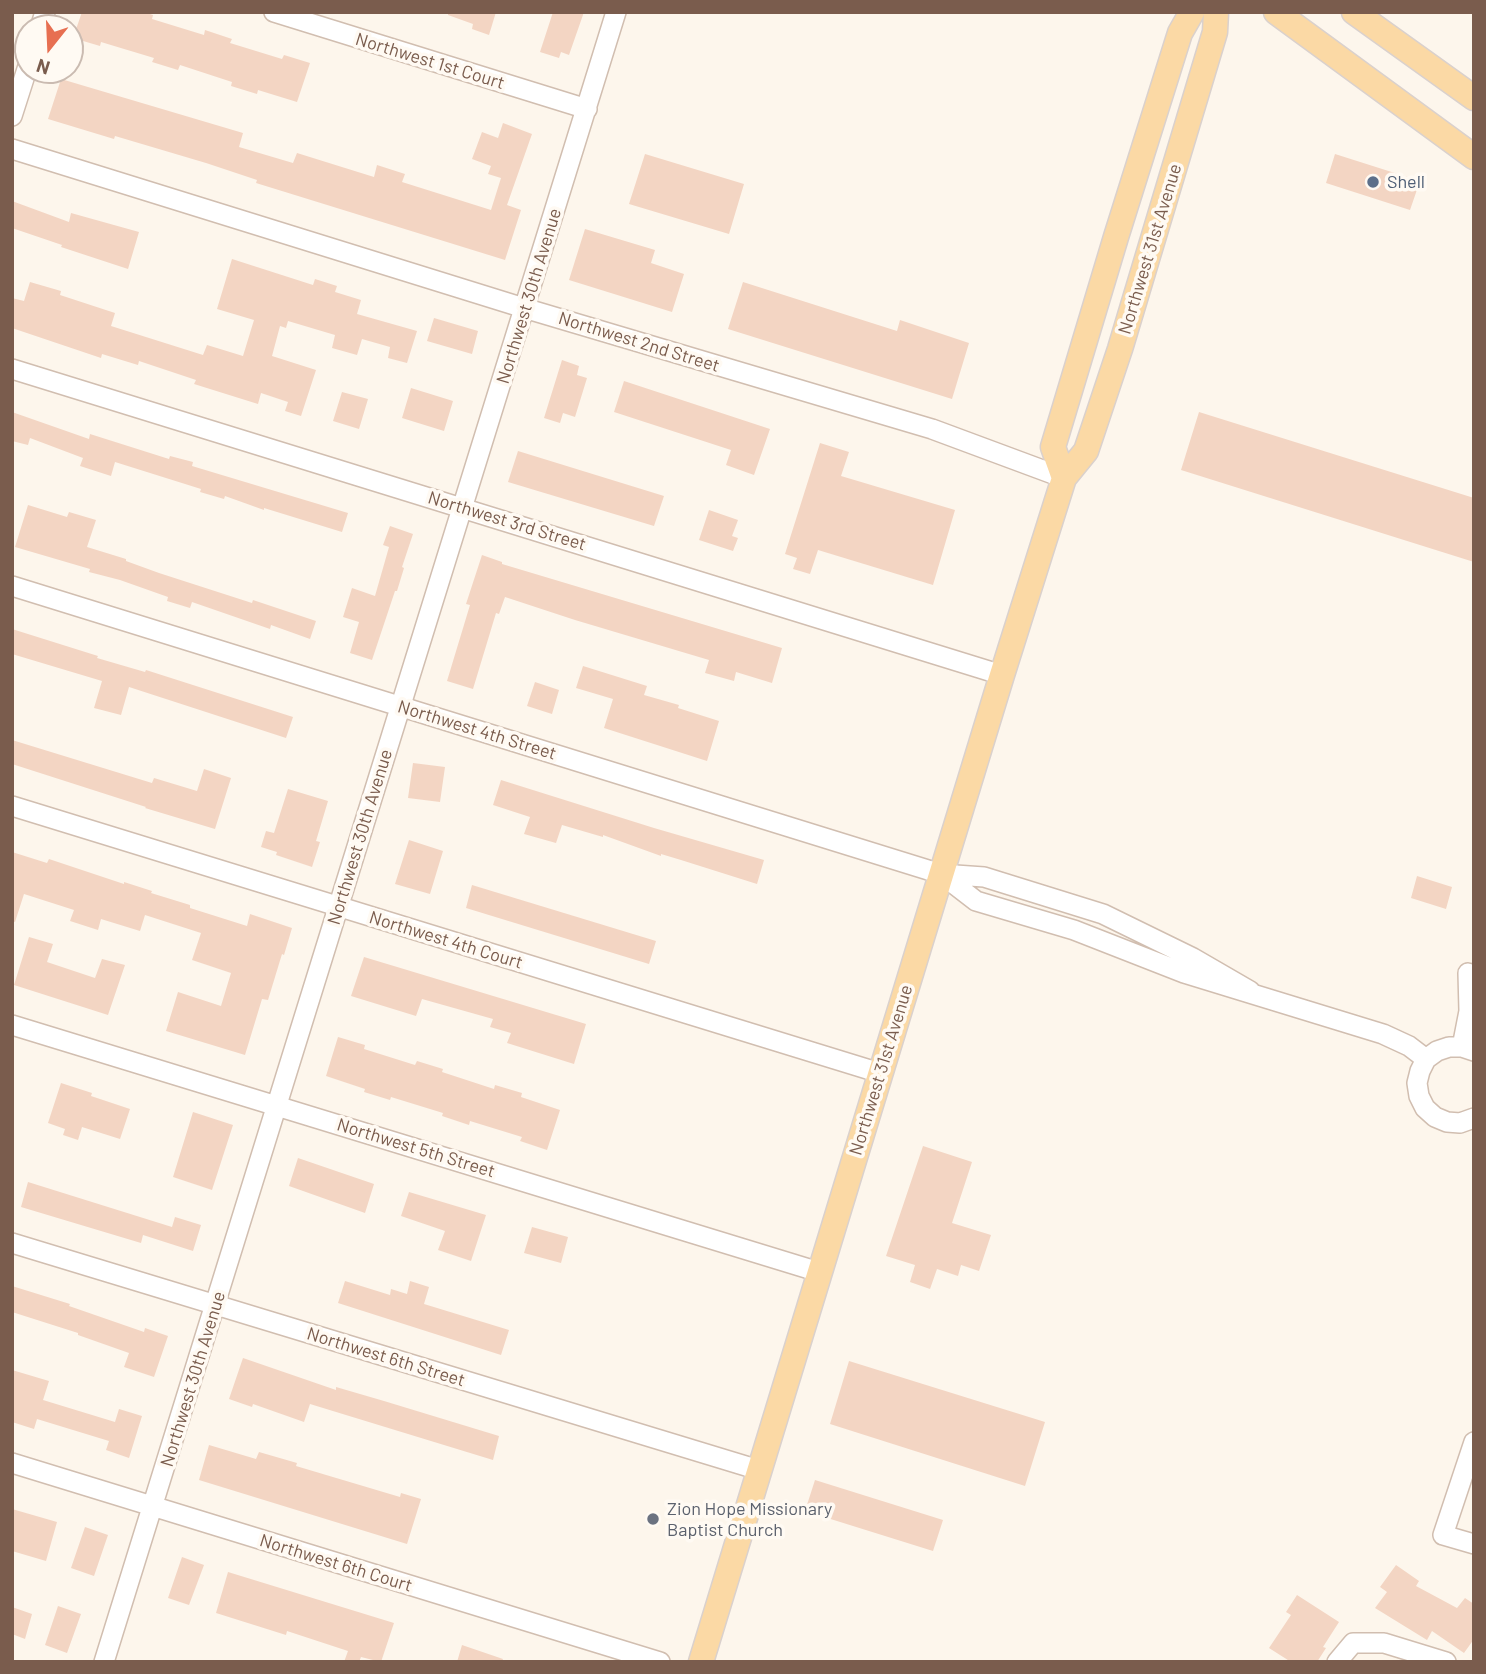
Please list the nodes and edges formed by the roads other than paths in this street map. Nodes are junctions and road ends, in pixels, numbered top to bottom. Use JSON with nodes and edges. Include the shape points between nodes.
{"nodes":[{"id":1,"x":274,"y":12,"type":"edge"},
{"id":2,"x":616,"y":12,"type":"edge"},
{"id":3,"x":1192,"y":12,"type":"edge"},
{"id":4,"x":1216,"y":12,"type":"edge"},
{"id":5,"x":1276,"y":12,"type":"edge"},
{"id":6,"x":1354,"y":12,"type":"edge"},
{"id":7,"x":22,"y":84,"type":"edge"},
{"id":8,"x":1474,"y":98,"type":"edge"},
{"id":9,"x":587,"y":109,"type":"junction"},
{"id":10,"x":12,"y":116,"type":"edge"},
{"id":11,"x":12,"y":149,"type":"edge"},
{"id":12,"x":1474,"y":157,"type":"edge"},
{"id":13,"x":524,"y":308,"type":"junction"},
{"id":14,"x":12,"y":369,"type":"edge"},
{"id":15,"x":1064,"y":478,"type":"junction"},
{"id":16,"x":463,"y":507,"type":"junction"},
{"id":17,"x":12,"y":586,"type":"edge"},
{"id":18,"x":1002,"y":675,"type":"junction"},
{"id":19,"x":401,"y":706,"type":"junction"},
{"id":20,"x":12,"y":806,"type":"edge"},
{"id":21,"x":941,"y":874,"type":"junction"},
{"id":22,"x":338,"y":906,"type":"junction"},
{"id":23,"x":1468,"y":973,"type":"dead end"},
{"id":24,"x":12,"y":1025,"type":"edge"},
{"id":25,"x":1468,"y":1049,"type":"edge"},
{"id":26,"x":1426,"y":1059,"type":"junction"},
{"id":27,"x":880,"y":1073,"type":"junction"},
{"id":28,"x":278,"y":1107,"type":"junction"},
{"id":29,"x":1474,"y":1118,"type":"edge"},
{"id":30,"x":12,"y":1243,"type":"edge"},
{"id":31,"x":820,"y":1272,"type":"junction"},
{"id":32,"x":216,"y":1306,"type":"junction"},
{"id":33,"x":1474,"y":1442,"type":"edge"},
{"id":34,"x":12,"y":1463,"type":"edge"},
{"id":35,"x":759,"y":1470,"type":"junction"},
{"id":36,"x":153,"y":1507,"type":"junction"},
{"id":37,"x":1474,"y":1544,"type":"edge"},
{"id":38,"x":104,"y":1662,"type":"edge"},
{"id":39,"x":660,"y":1662,"type":"edge"},
{"id":40,"x":701,"y":1662,"type":"edge"},
{"id":41,"x":1337,"y":1662,"type":"edge"},
{"id":42,"x":1446,"y":1662,"type":"edge"}],
"edges":[{"from":1,"to":9,"type":"street","name":"Northwest 1st Court"},
{"from":2,"to":9,"type":"street","name":"Northwest 30th Avenue"},
{"from":3,"to":15,"type":"main road","name":"Northwest 31st Avenue","via":[[1180,33],[1115,237],[1054,447]]},
{"from":4,"to":15,"type":"main road","name":"Northwest 31st Avenue","via":[[1215,32],[1120,349],[1086,451]]},
{"from":5,"to":12,"type":"main road"},
{"from":6,"to":8,"type":"main road"},
{"from":7,"to":10,"type":"street"},
{"from":9,"to":13,"type":"street","name":"Northwest 30th Avenue"},
{"from":11,"to":13,"type":"street","name":"Northwest 2nd Street"},
{"from":13,"to":15,"type":"street","name":"Northwest 2nd Street","via":[[932,429]]},
{"from":13,"to":16,"type":"street","name":"Northwest 30th Avenue"},
{"from":14,"to":16,"type":"street","name":"Northwest 3rd Street"},
{"from":15,"to":18,"type":"main road","name":"Northwest 31st Avenue"},
{"from":16,"to":18,"type":"street","name":"Northwest 3rd Street"},
{"from":16,"to":19,"type":"street","name":"Northwest 30th Avenue"},
{"from":17,"to":19,"type":"street","name":"Northwest 4th Street"},
{"from":18,"to":21,"type":"main road","name":"Northwest 31st Avenue"},
{"from":19,"to":21,"type":"street","name":"Northwest 4th Street"},
{"from":19,"to":22,"type":"street","name":"Northwest 30th Avenue"},
{"from":20,"to":22,"type":"street","name":"Northwest 4th Court"},
{"from":21,"to":26,"type":"street","via":[[976,901],[1396,1039]]},
{"from":21,"to":27,"type":"main road","name":"Northwest 31st Avenue"},
{"from":22,"to":27,"type":"street","name":"Northwest 4th Court"},
{"from":22,"to":28,"type":"street","name":"Northwest 30th Avenue"},
{"from":23,"to":25,"type":"street"},
{"from":24,"to":28,"type":"street","name":"Northwest 5th Street"},
{"from":25,"to":26,"type":"street","via":[[1449,1047]]},
{"from":26,"to":29,"type":"street","via":[[1417,1083],[1425,1108],[1447,1122]]},
{"from":27,"to":31,"type":"main road","name":"Northwest 31st Avenue"},
{"from":28,"to":31,"type":"street","name":"Northwest 5th Street"},
{"from":28,"to":32,"type":"street","name":"Northwest 30th Avenue"},
{"from":30,"to":32,"type":"street","name":"Northwest 6th Street"},
{"from":31,"to":35,"type":"main road","name":"Northwest 31st Avenue"},
{"from":32,"to":35,"type":"street","name":"Northwest 6th Street"},
{"from":32,"to":36,"type":"street","name":"Northwest 30th Avenue"},
{"from":33,"to":37,"type":"street","via":[[1443,1535]]},
{"from":34,"to":36,"type":"street","name":"Northwest 6th Court"},
{"from":35,"to":40,"type":"main road","name":"Northwest 31st Avenue"},
{"from":36,"to":38,"type":"street","name":"Northwest 30th Avenue"},
{"from":36,"to":39,"type":"street","name":"Northwest 6th Court"},
{"from":41,"to":42,"type":"street","via":[[1353,1643],[1384,1643]]}]}
